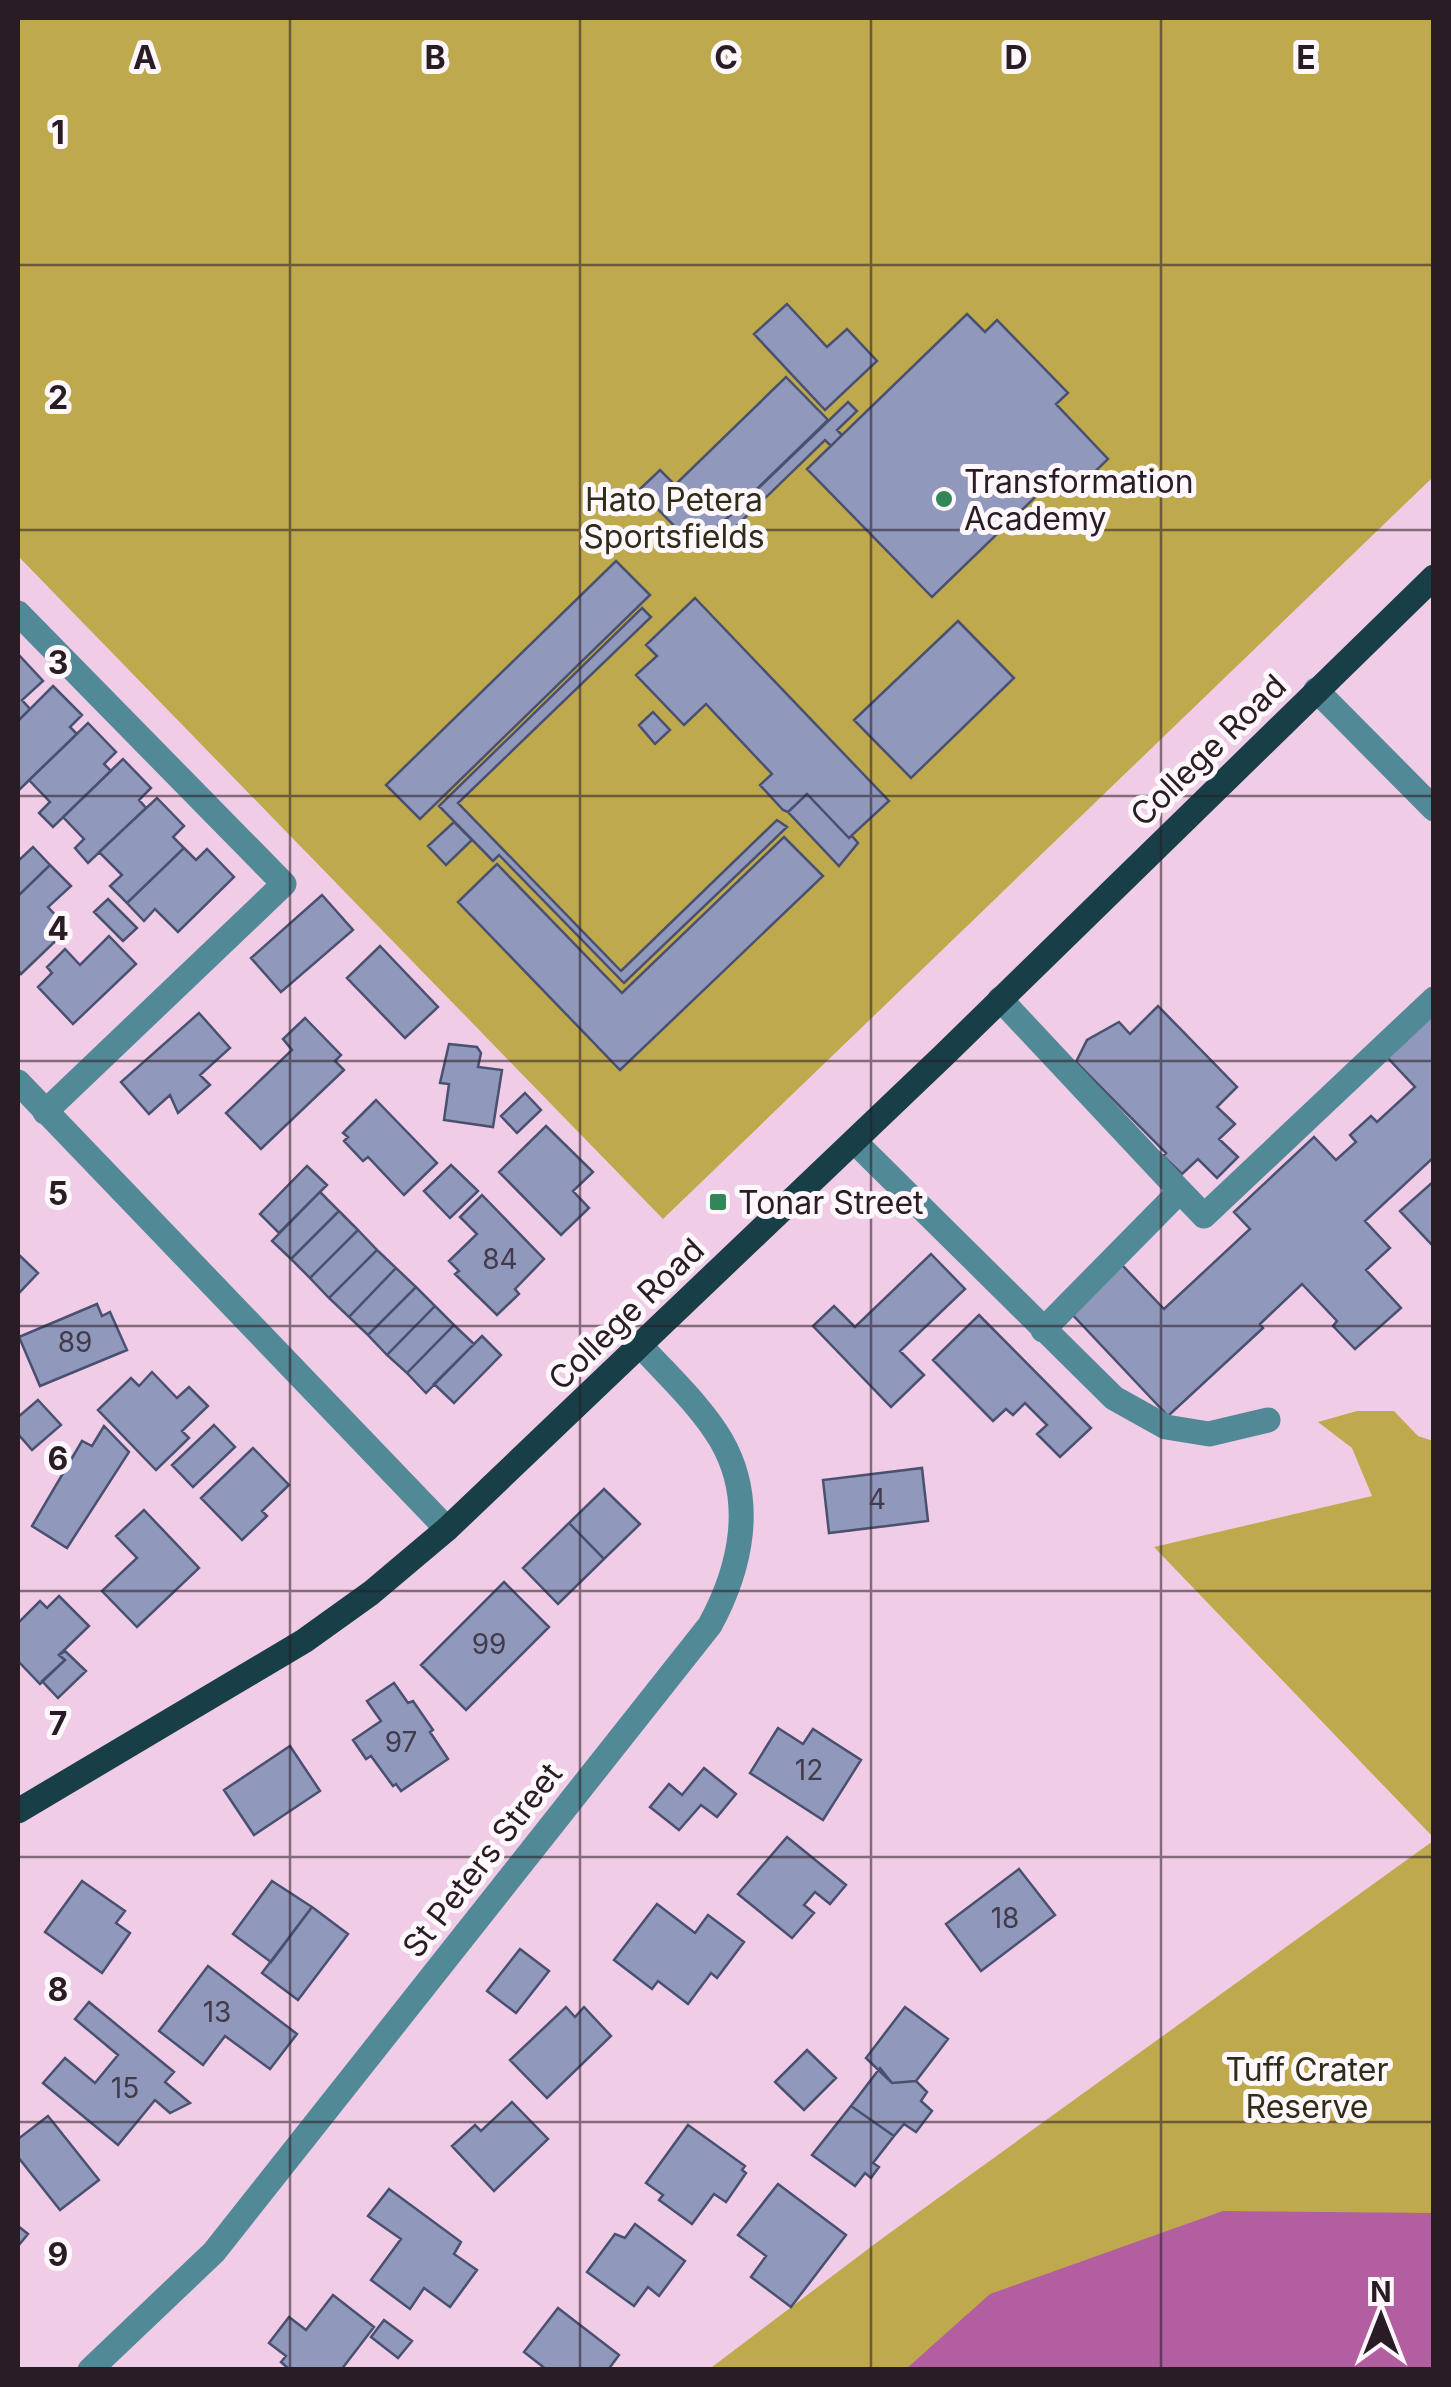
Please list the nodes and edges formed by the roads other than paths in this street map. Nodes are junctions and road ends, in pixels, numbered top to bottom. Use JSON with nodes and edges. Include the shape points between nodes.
{"nodes":[{"id":1,"x":1434,"y":577,"type":"edge"},
{"id":2,"x":18,"y":613,"type":"edge"},
{"id":3,"x":1316,"y":690,"type":"junction"},
{"id":4,"x":1434,"y":808,"type":"edge"},
{"id":5,"x":1000,"y":999,"type":"junction"},
{"id":6,"x":1434,"y":1000,"type":"edge"},
{"id":7,"x":18,"y":1082,"type":"edge"},
{"id":8,"x":45,"y":1112,"type":"junction"},
{"id":9,"x":854,"y":1141,"type":"junction"},
{"id":10,"x":1180,"y":1191,"type":"junction"},
{"id":11,"x":1043,"y":1330,"type":"junction"},
{"id":12,"x":641,"y":1346,"type":"junction"},
{"id":13,"x":1268,"y":1420,"type":"dead end"},
{"id":14,"x":448,"y":1529,"type":"junction"},
{"id":15,"x":18,"y":1810,"type":"edge"},
{"id":16,"x":90,"y":2370,"type":"edge"}],
"edges":[{"from":1,"to":3,"type":"main road","name":"College Road"},
{"from":2,"to":8,"type":"street","via":[[284,884]]},
{"from":3,"to":4,"type":"street"},
{"from":3,"to":5,"type":"main road","name":"College Road"},
{"from":5,"to":9,"type":"main road","name":"College Road"},
{"from":5,"to":10,"type":"street"},
{"from":6,"to":10,"type":"street","via":[[1204,1216]]},
{"from":7,"to":8,"type":"street"},
{"from":8,"to":14,"type":"street"},
{"from":9,"to":11,"type":"street"},
{"from":9,"to":12,"type":"main road","name":"College Road"},
{"from":10,"to":11,"type":"street"},
{"from":11,"to":13,"type":"street","via":[[1114,1398],[1166,1428],[1210,1434]]},
{"from":12,"to":14,"type":"main road","name":"College Road"},
{"from":12,"to":16,"type":"street","name":"St Peters Street","via":[[720,1438],[736,1472],[740,1538],[726,1596],[710,1625],[214,2252]]},
{"from":14,"to":15,"type":"main road","name":"College Road","via":[[304,1641]]}]}
